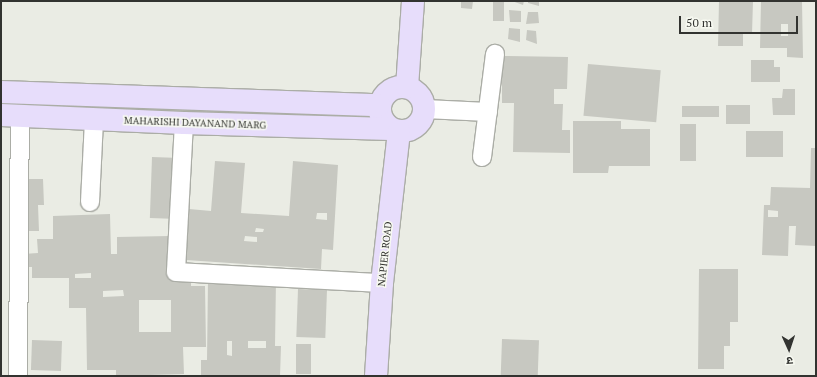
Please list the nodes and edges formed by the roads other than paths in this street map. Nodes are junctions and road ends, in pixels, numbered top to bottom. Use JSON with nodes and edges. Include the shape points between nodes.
{"nodes":[{"id":1,"x":413,"y":1,"type":"edge"},
{"id":2,"x":495,"y":54,"type":"dead end"},
{"id":3,"x":407,"y":87,"type":"junction"},
{"id":4,"x":1,"y":92,"type":"edge"},
{"id":5,"x":380,"y":105,"type":"junction"},
{"id":6,"x":425,"y":109,"type":"junction"},
{"id":7,"x":488,"y":112,"type":"junction"},
{"id":8,"x":10,"y":115,"type":"edge"},
{"id":9,"x":94,"y":119,"type":"junction"},
{"id":10,"x":184,"y":123,"type":"junction"},
{"id":11,"x":394,"y":130,"type":"junction"},
{"id":12,"x":482,"y":157,"type":"dead end"},
{"id":13,"x":90,"y":202,"type":"dead end"},
{"id":14,"x":382,"y":283,"type":"junction"},
{"id":15,"x":18,"y":376,"type":"edge"},
{"id":16,"x":376,"y":376,"type":"edge"}],
"edges":[{"from":1,"to":3,"type":"street"},
{"from":2,"to":7,"type":"street"},
{"from":3,"to":5,"type":"street","via":[[395,88],[385,94]]},
{"from":3,"to":6,"type":"street","via":[[416,91]]},
{"from":4,"to":5,"type":"street"},
{"from":5,"to":11,"type":"street","via":[[379,114],[383,123]]},
{"from":6,"to":7,"type":"street"},
{"from":6,"to":11,"type":"street","via":[[423,118],[417,126],[408,131]]},
{"from":7,"to":12,"type":"street"},
{"from":8,"to":9,"type":"street","name":"MAHARISHI DAYANAND MARG"},
{"from":8,"to":15,"type":"street"},
{"from":9,"to":10,"type":"street","name":"MAHARISHI DAYANAND MARG"},
{"from":9,"to":13,"type":"street"},
{"from":10,"to":11,"type":"street","name":"MAHARISHI DAYANAND MARG"},
{"from":10,"to":14,"type":"street","via":[[176,272]]},
{"from":11,"to":14,"type":"street","name":"NAPIER ROAD"},
{"from":14,"to":16,"type":"street","name":"NAPIER ROAD"}]}
